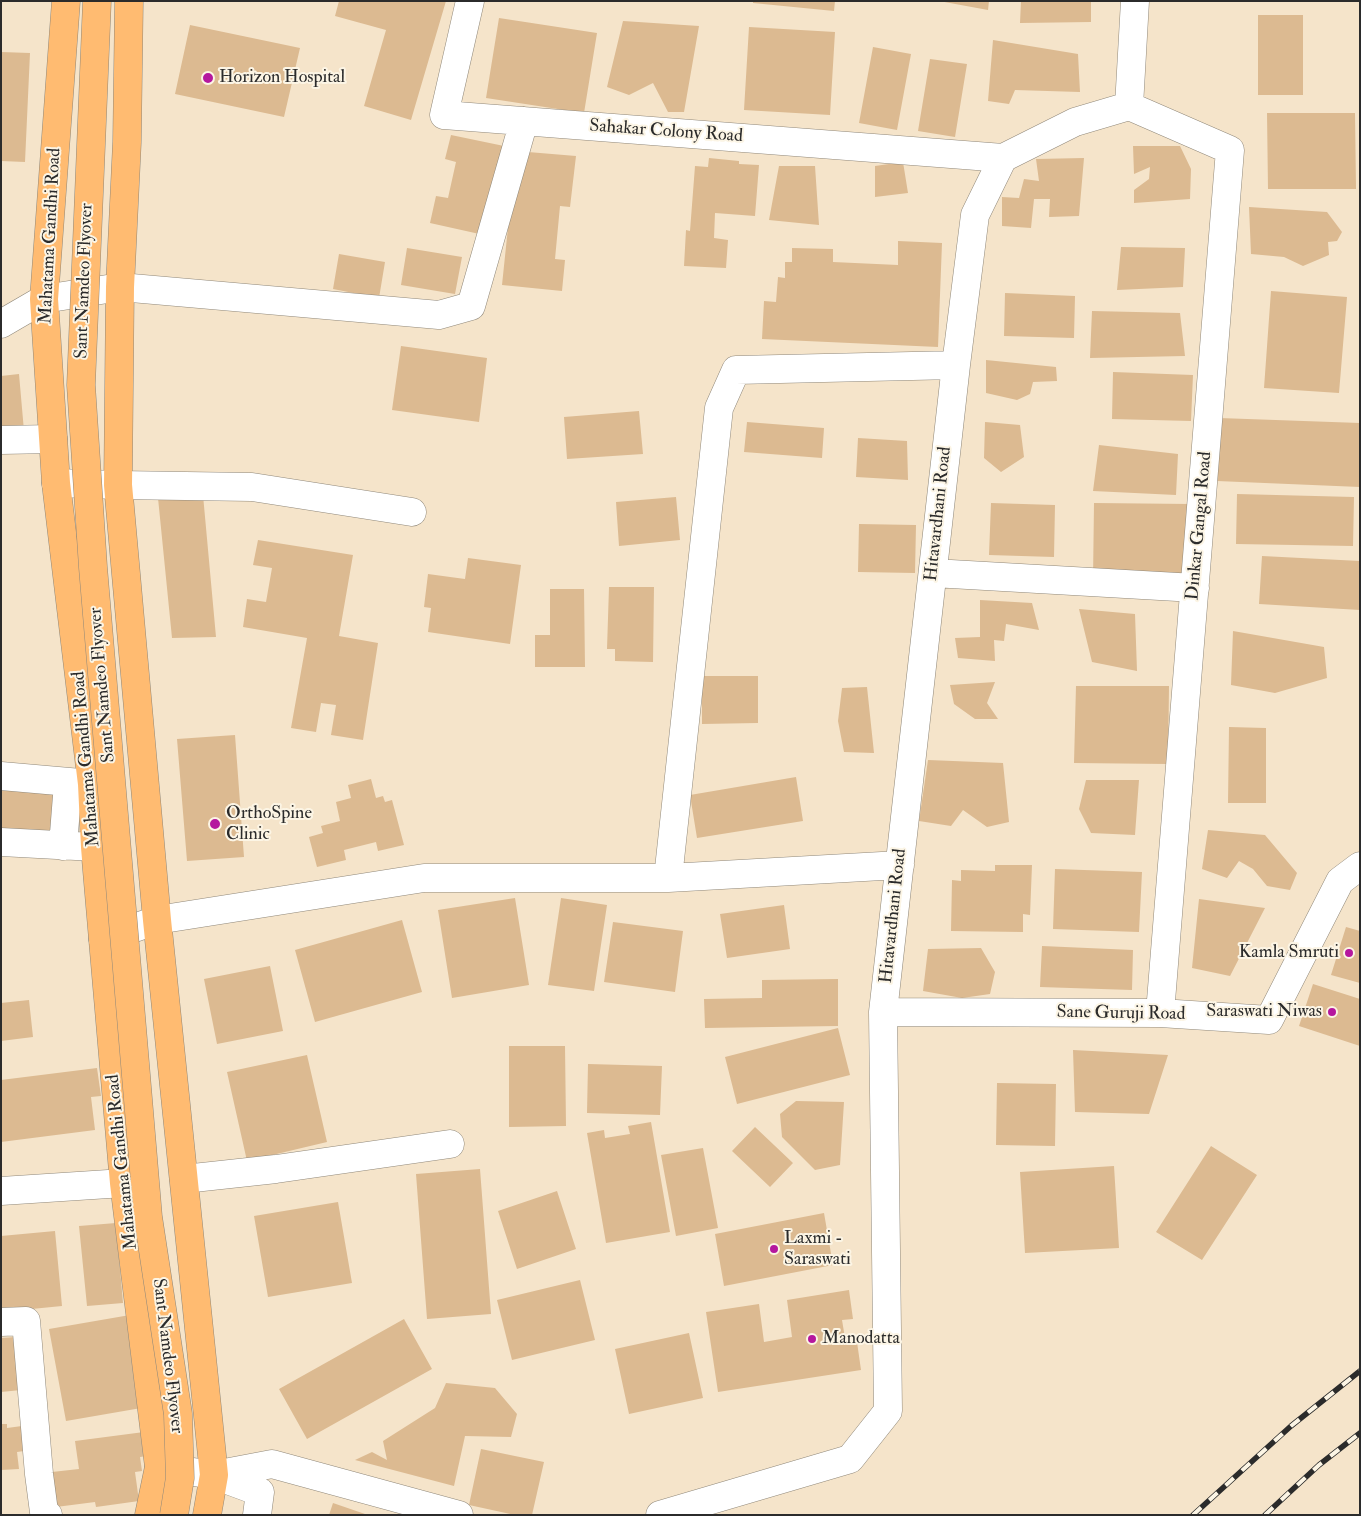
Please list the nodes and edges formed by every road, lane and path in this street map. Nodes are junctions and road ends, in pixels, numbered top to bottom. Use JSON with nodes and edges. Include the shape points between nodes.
{"nodes":[{"id":1,"x":66,"y":1,"type":"edge"},
{"id":2,"x":97,"y":1,"type":"edge"},
{"id":3,"x":129,"y":1,"type":"edge"},
{"id":4,"x":470,"y":1,"type":"edge"},
{"id":5,"x":1136,"y":1,"type":"edge"},
{"id":6,"x":1129,"y":106,"type":"junction"},
{"id":7,"x":524,"y":121,"type":"junction"},
{"id":8,"x":1003,"y":158,"type":"junction"},
{"id":9,"x":120,"y":287,"type":"junction"},
{"id":10,"x":44,"y":299,"type":"junction"},
{"id":11,"x":1,"y":324,"type":"edge"},
{"id":12,"x":956,"y":365,"type":"junction"},
{"id":13,"x":53,"y":439,"type":"junction"},
{"id":14,"x":1,"y":440,"type":"edge"},
{"id":15,"x":56,"y":482,"type":"junction"},
{"id":16,"x":118,"y":485,"type":"junction"},
{"id":17,"x":412,"y":512,"type":"dead end"},
{"id":18,"x":933,"y":573,"type":"junction"},
{"id":19,"x":1195,"y":588,"type":"junction"},
{"id":20,"x":1,"y":776,"type":"edge"},
{"id":21,"x":80,"y":783,"type":"junction"},
{"id":22,"x":1,"y":842,"type":"edge"},
{"id":23,"x":63,"y":846,"type":"junction"},
{"id":24,"x":95,"y":847,"type":"junction"},
{"id":25,"x":900,"y":865,"type":"junction"},
{"id":26,"x":1360,"y":866,"type":"edge"},
{"id":27,"x":668,"y":878,"type":"junction"},
{"id":28,"x":157,"y":920,"type":"junction"},
{"id":29,"x":103,"y":939,"type":"junction"},
{"id":30,"x":883,"y":1012,"type":"junction"},
{"id":31,"x":1160,"y":1013,"type":"junction"},
{"id":32,"x":450,"y":1144,"type":"dead end"},
{"id":33,"x":184,"y":1179,"type":"junction"},
{"id":34,"x":124,"y":1183,"type":"junction"},
{"id":35,"x":1,"y":1191,"type":"edge"},
{"id":36,"x":1,"y":1322,"type":"edge"},
{"id":37,"x":159,"y":1467,"type":"junction"},
{"id":38,"x":214,"y":1475,"type":"junction"},
{"id":39,"x":44,"y":1514,"type":"edge"},
{"id":40,"x":150,"y":1515,"type":"edge"},
{"id":41,"x":174,"y":1515,"type":"edge"},
{"id":42,"x":207,"y":1515,"type":"edge"},
{"id":43,"x":257,"y":1515,"type":"edge"},
{"id":44,"x":459,"y":1515,"type":"edge"},
{"id":45,"x":660,"y":1515,"type":"edge"}],
"edges":[{"from":1,"to":10,"type":"main road","name":"Mahatama Gandhi Road"},
{"from":2,"to":41,"type":"main road","name":"Sant Namdeo Flyover","bridge":true,"via":[[81,385],[93,567],[148,1217],[178,1414],[180,1478]]},
{"from":3,"to":9,"type":"main road"},
{"from":4,"to":7,"type":"street","name":"Sahakar Colony Road","via":[[444,115]]},
{"from":5,"to":6,"type":"street"},
{"from":6,"to":8,"type":"street","via":[[1075,122]]},
{"from":6,"to":19,"type":"street","name":"Dinkar Gangal Road","via":[[1230,150]]},
{"from":7,"to":8,"type":"street","name":"Sahakar Colony Road"},
{"from":7,"to":9,"type":"street","via":[[471,306],[439,315]]},
{"from":8,"to":12,"type":"street","name":"Hitavardhani Road","via":[[975,215]]},
{"from":9,"to":10,"type":"street"},
{"from":9,"to":16,"type":"main road"},
{"from":10,"to":11,"type":"street"},
{"from":10,"to":13,"type":"main road","name":"Mahatama Gandhi Road"},
{"from":12,"to":18,"type":"street","name":"Hitavardhani Road"},
{"from":12,"to":27,"type":"street","via":[[736,370],[719,408]]},
{"from":13,"to":14,"type":"street"},
{"from":13,"to":15,"type":"main road","name":"Mahatama Gandhi Road"},
{"from":15,"to":16,"type":"street"},
{"from":15,"to":21,"type":"main road","name":"Mahatama Gandhi Road"},
{"from":16,"to":17,"type":"street","via":[[252,487]]},
{"from":16,"to":28,"type":"main road"},
{"from":18,"to":19,"type":"street"},
{"from":18,"to":25,"type":"street","name":"Hitavardhani Road"},
{"from":19,"to":31,"type":"street","name":"Dinkar Gangal Road"},
{"from":20,"to":21,"type":"street"},
{"from":21,"to":23,"type":"street"},
{"from":21,"to":24,"type":"main road","name":"Mahatama Gandhi Road"},
{"from":22,"to":23,"type":"street"},
{"from":23,"to":24,"type":"street"},
{"from":24,"to":29,"type":"main road","name":"Mahatama Gandhi Road"},
{"from":25,"to":27,"type":"street"},
{"from":25,"to":30,"type":"street","name":"Hitavardhani Road"},
{"from":26,"to":31,"type":"street","name":"Sane Guruji Road","via":[[1340,882],[1269,1020]]},
{"from":27,"to":28,"type":"street","via":[[424,878]]},
{"from":28,"to":29,"type":"street"},
{"from":28,"to":33,"type":"main road"},
{"from":29,"to":34,"type":"main road","name":"Mahatama Gandhi Road"},
{"from":30,"to":31,"type":"street","name":"Sane Guruji Road"},
{"from":30,"to":45,"type":"street","name":"Hitavardhani Road","via":[[888,1411],[850,1459]]},
{"from":32,"to":33,"type":"street"},
{"from":33,"to":38,"type":"main road"},
{"from":34,"to":35,"type":"street"},
{"from":34,"to":37,"type":"main road","name":"Mahatama Gandhi Road"},
{"from":36,"to":39,"type":"street","via":[[26,1321]]},
{"from":37,"to":38,"type":"street"},
{"from":37,"to":40,"type":"main road","name":"Mahatama Gandhi Road"},
{"from":38,"to":42,"type":"main road"},
{"from":38,"to":43,"type":"street","via":[[260,1492]]},
{"from":38,"to":44,"type":"street","via":[[272,1464]]}]}
